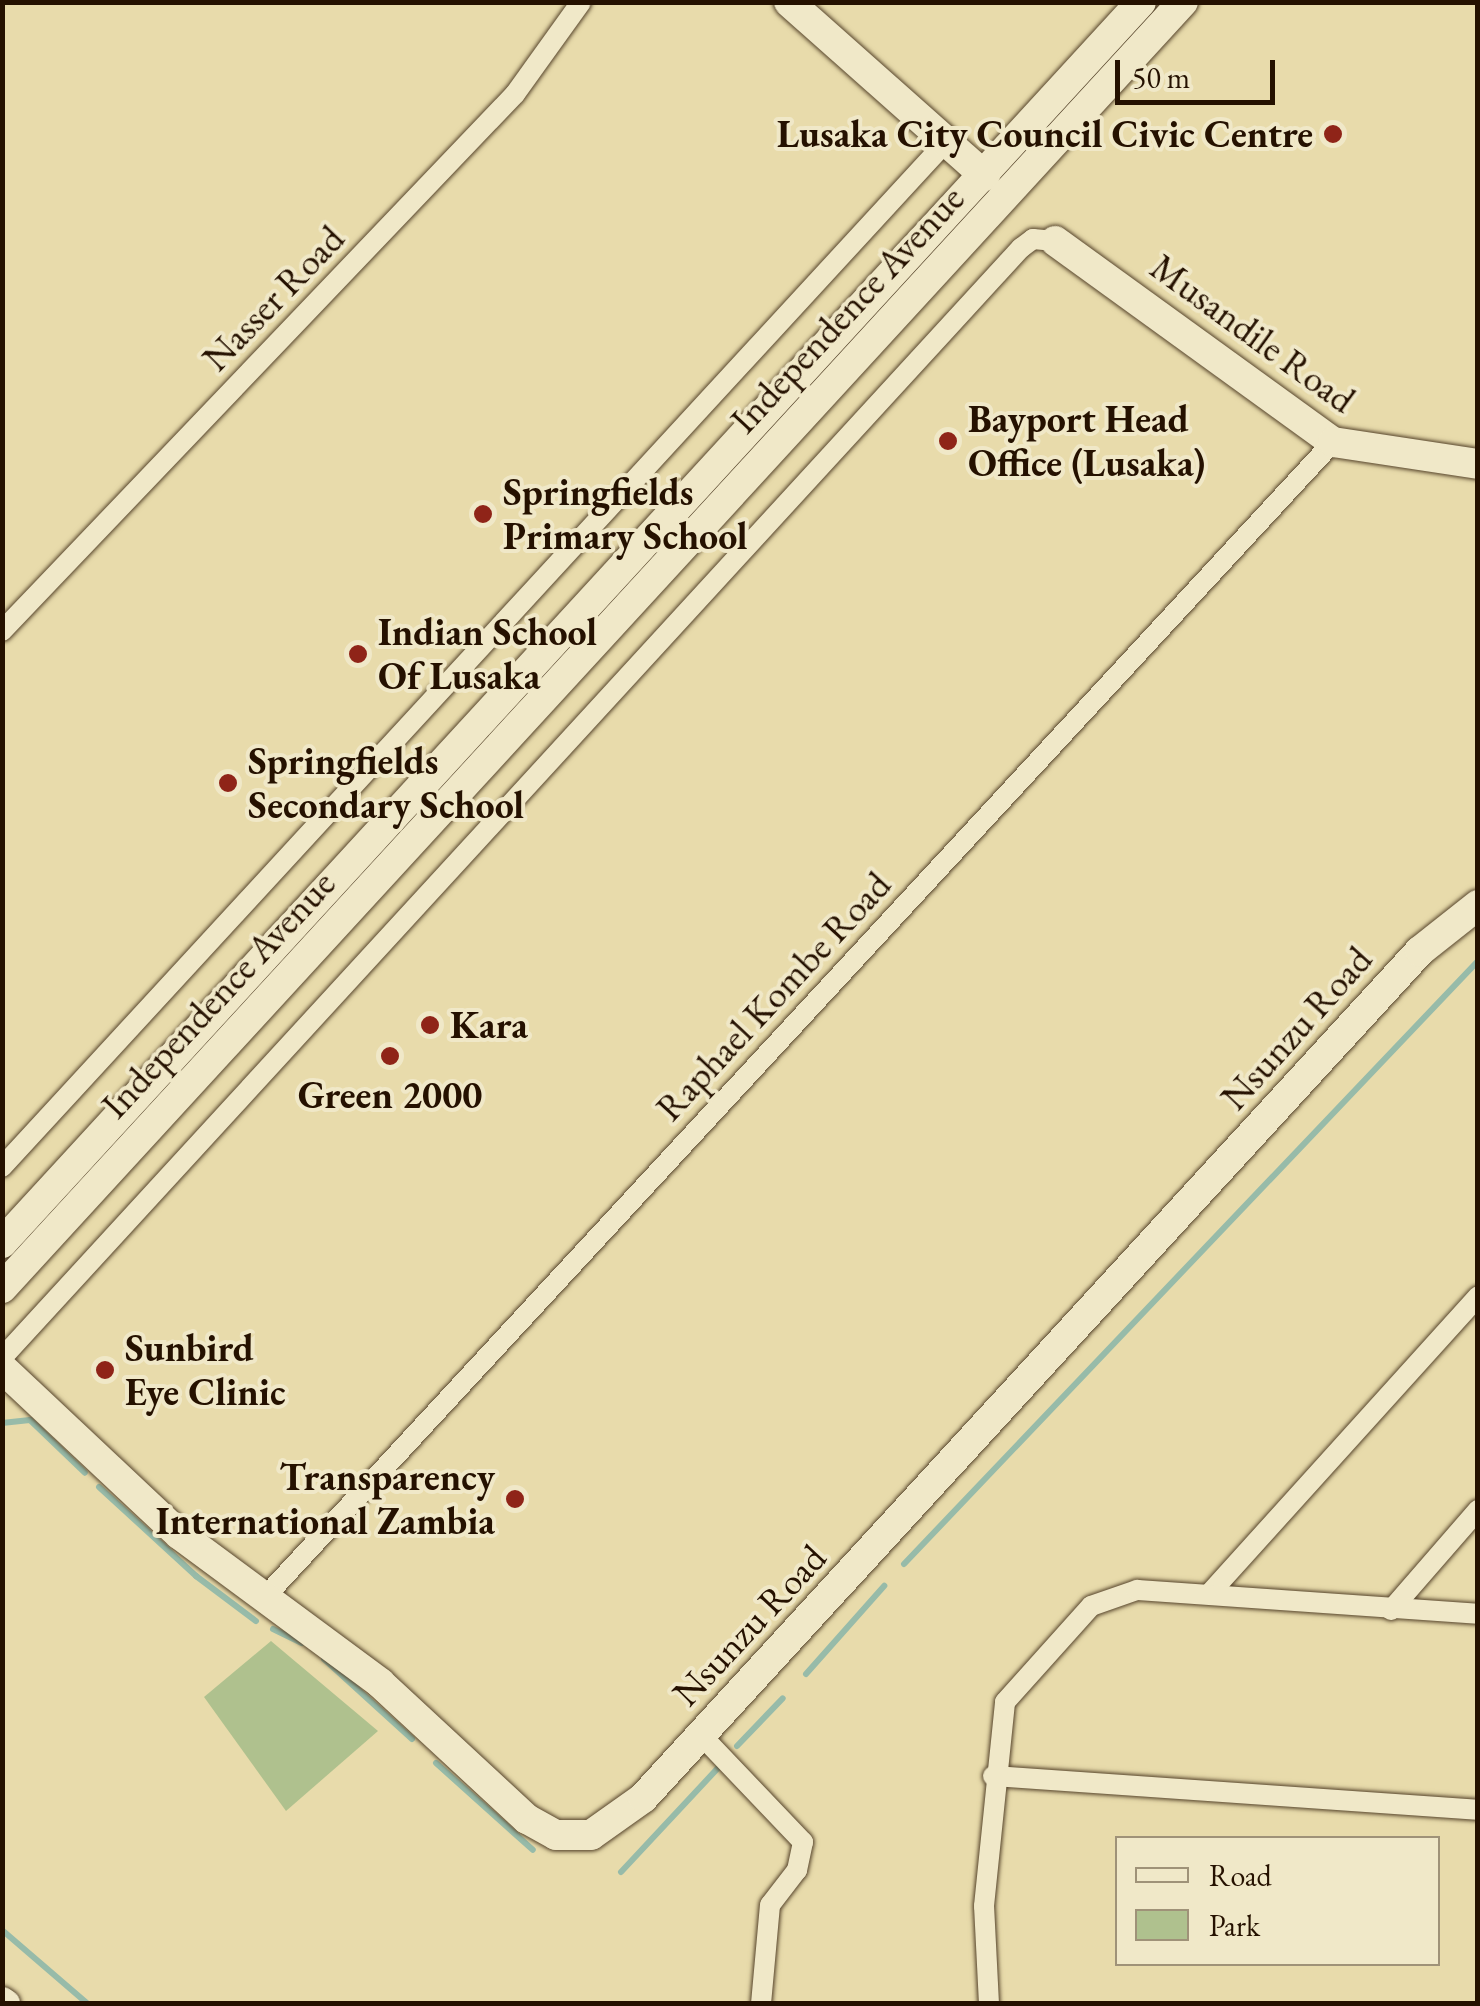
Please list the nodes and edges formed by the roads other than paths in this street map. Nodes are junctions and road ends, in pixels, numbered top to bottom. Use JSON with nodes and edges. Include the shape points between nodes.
{"nodes":[{"id":1,"x":582,"y":2,"type":"edge"},
{"id":2,"x":789,"y":2,"type":"edge"},
{"id":3,"x":1142,"y":2,"type":"edge"},
{"id":4,"x":1183,"y":2,"type":"edge"},
{"id":5,"x":945,"y":143,"type":"junction"},
{"id":6,"x":985,"y":176,"type":"junction"},
{"id":7,"x":1054,"y":241,"type":"joint"},
{"id":8,"x":1332,"y":442,"type":"junction"},
{"id":9,"x":1478,"y":464,"type":"edge"},
{"id":10,"x":2,"y":631,"type":"edge"},
{"id":11,"x":1478,"y":906,"type":"edge"},
{"id":12,"x":2,"y":1167,"type":"edge"},
{"id":13,"x":2,"y":1242,"type":"edge"},
{"id":14,"x":2,"y":1288,"type":"edge"},
{"id":15,"x":1478,"y":1296,"type":"edge"},
{"id":16,"x":2,"y":1358,"type":"edge"},
{"id":17,"x":2,"y":1368,"type":"edge"},
{"id":18,"x":1478,"y":1510,"type":"edge"},
{"id":19,"x":1210,"y":1593,"type":"junction"},
{"id":20,"x":266,"y":1597,"type":"junction"},
{"id":21,"x":1391,"y":1610,"type":"junction"},
{"id":22,"x":1478,"y":1614,"type":"edge"},
{"id":23,"x":701,"y":1735,"type":"junction"},
{"id":24,"x":992,"y":1776,"type":"junction"},
{"id":25,"x":1478,"y":1810,"type":"edge"},
{"id":26,"x":761,"y":2004,"type":"edge"},
{"id":27,"x":989,"y":2004,"type":"edge"}],
"edges":[{"from":1,"to":10,"type":"street","name":"Nasser Road","via":[[515,94]]},
{"from":2,"to":5,"type":"main road"},
{"from":3,"to":6,"type":"main road","name":"Independence Avenue"},
{"from":4,"to":14,"type":"main road","name":"Independence Avenue"},
{"from":5,"to":6,"type":"main road"},
{"from":5,"to":12,"type":"street"},
{"from":6,"to":13,"type":"main road","name":"Independence Avenue"},
{"from":7,"to":8,"type":"main road","name":"Musandile Road"},
{"from":7,"to":16,"type":"street","via":[[1034,239],[1020,248]]},
{"from":8,"to":9,"type":"main road","name":"Musandile Road"},
{"from":8,"to":20,"type":"street","name":"Raphael Kombe Road"},
{"from":11,"to":23,"type":"main road","name":"Nsunzu Road","via":[[1407,965]]},
{"from":15,"to":19,"type":"street"},
{"from":17,"to":20,"type":"main road","name":"Nsunzu Road","via":[[179,1534]]},
{"from":18,"to":21,"type":"street"},
{"from":19,"to":21,"type":"street"},
{"from":19,"to":24,"type":"street","via":[[1114,1593],[1078,1617],[1005,1702]]},
{"from":20,"to":23,"type":"main road","name":"Nsunzu Road","via":[[380,1683],[527,1819],[556,1836],[591,1835],[613,1824]]},
{"from":21,"to":22,"type":"street"},
{"from":23,"to":26,"type":"street","via":[[803,1842],[797,1870],[770,1905]]},
{"from":24,"to":25,"type":"street"},
{"from":24,"to":27,"type":"street","via":[[984,1906]]}]}
